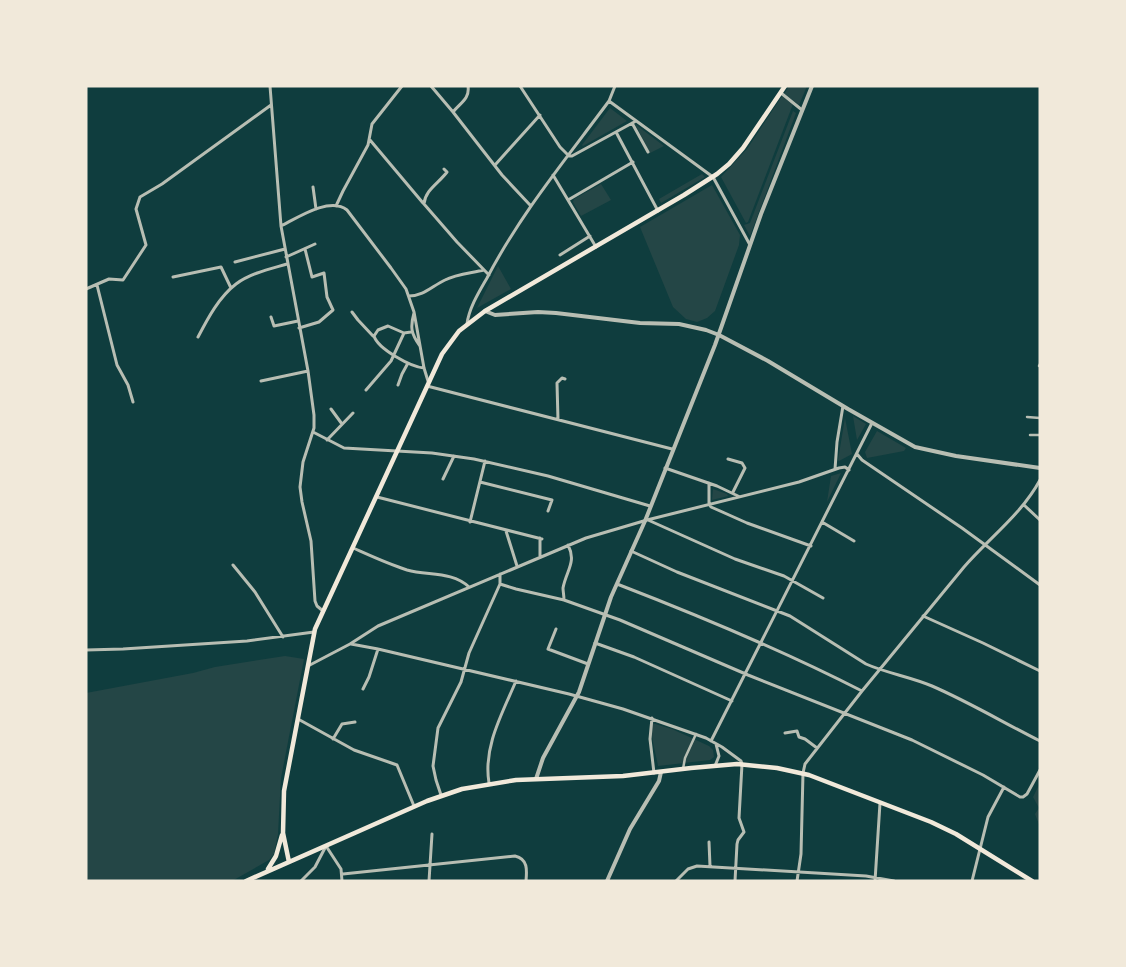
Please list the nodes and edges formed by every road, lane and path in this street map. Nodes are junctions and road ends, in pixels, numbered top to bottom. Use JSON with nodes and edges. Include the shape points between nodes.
{"nodes":[{"id":1,"x":270,"y":86,"type":"edge"},
{"id":2,"x":402,"y":86,"type":"edge"},
{"id":3,"x":431,"y":86,"type":"edge"},
{"id":4,"x":468,"y":86,"type":"edge"},
{"id":5,"x":520,"y":86,"type":"edge"},
{"id":6,"x":616,"y":86,"type":"edge"},
{"id":7,"x":785,"y":86,"type":"edge"},
{"id":8,"x":812,"y":86,"type":"edge"},
{"id":9,"x":781,"y":93,"type":"junction"},
{"id":10,"x":609,"y":100,"type":"junction"},
{"id":11,"x":271,"y":105,"type":"junction"},
{"id":12,"x":802,"y":110,"type":"junction"},
{"id":13,"x":453,"y":112,"type":"junction"},
{"id":14,"x":540,"y":115,"type":"junction"},
{"id":15,"x":637,"y":120,"type":"junction"},
{"id":16,"x":632,"y":123,"type":"junction"},
{"id":17,"x":616,"y":132,"type":"junction"},
{"id":18,"x":370,"y":140,"type":"junction"},
{"id":19,"x":648,"y":152,"type":"dead end"},
{"id":20,"x":568,"y":155,"type":"junction"},
{"id":21,"x":633,"y":162,"type":"junction"},
{"id":22,"x":495,"y":165,"type":"junction"},
{"id":23,"x":444,"y":169,"type":"dead end"},
{"id":24,"x":553,"y":175,"type":"junction"},
{"id":25,"x":713,"y":177,"type":"junction"},
{"id":26,"x":313,"y":187,"type":"dead end"},
{"id":27,"x":568,"y":200,"type":"junction"},
{"id":28,"x":424,"y":204,"type":"junction"},
{"id":29,"x":530,"y":205,"type":"junction"},
{"id":30,"x":336,"y":206,"type":"junction"},
{"id":31,"x":316,"y":209,"type":"junction"},
{"id":32,"x":658,"y":211,"type":"junction"},
{"id":33,"x":281,"y":226,"type":"junction"},
{"id":34,"x":590,"y":236,"type":"junction"},
{"id":35,"x":315,"y":244,"type":"dead end"},
{"id":36,"x":750,"y":245,"type":"junction"},
{"id":37,"x":596,"y":247,"type":"junction"},
{"id":38,"x":285,"y":249,"type":"junction"},
{"id":39,"x":305,"y":249,"type":"junction"},
{"id":40,"x":560,"y":255,"type":"dead end"},
{"id":41,"x":286,"y":257,"type":"junction"},
{"id":42,"x":235,"y":262,"type":"dead end"},
{"id":43,"x":287,"y":264,"type":"junction"},
{"id":44,"x":484,"y":270,"type":"junction"},
{"id":45,"x":489,"y":274,"type":"junction"},
{"id":46,"x":173,"y":277,"type":"dead end"},
{"id":47,"x":96,"y":285,"type":"junction"},
{"id":48,"x":231,"y":288,"type":"junction"},
{"id":49,"x":86,"y":289,"type":"edge"},
{"id":50,"x":409,"y":296,"type":"junction"},
{"id":51,"x":352,"y":312,"type":"dead end"},
{"id":52,"x":414,"y":312,"type":"junction"},
{"id":53,"x":485,"y":312,"type":"junction"},
{"id":54,"x":271,"y":317,"type":"dead end"},
{"id":55,"x":298,"y":321,"type":"junction"},
{"id":56,"x":467,"y":325,"type":"junction"},
{"id":57,"x":299,"y":328,"type":"junction"},
{"id":58,"x":411,"y":332,"type":"junction"},
{"id":59,"x":404,"y":333,"type":"junction"},
{"id":60,"x":719,"y":335,"type":"junction"},
{"id":61,"x":374,"y":336,"type":"junction"},
{"id":62,"x":198,"y":337,"type":"dead end"},
{"id":63,"x":420,"y":347,"type":"junction"},
{"id":64,"x":394,"y":355,"type":"junction"},
{"id":65,"x":408,"y":363,"type":"junction"},
{"id":66,"x":424,"y":368,"type":"junction"},
{"id":67,"x":308,"y":371,"type":"junction"},
{"id":68,"x":565,"y":378,"type":"dead end"},
{"id":69,"x":261,"y":381,"type":"dead end"},
{"id":70,"x":428,"y":384,"type":"junction"},
{"id":71,"x":398,"y":385,"type":"dead end"},
{"id":72,"x":366,"y":390,"type":"dead end"},
{"id":73,"x":132,"y":402,"type":"dead end"},
{"id":74,"x":843,"y":406,"type":"junction"},
{"id":75,"x":330,"y":409,"type":"dead end"},
{"id":76,"x":353,"y":413,"type":"dead end"},
{"id":77,"x":1027,"y":417,"type":"dead end"},
{"id":78,"x":1040,"y":418,"type":"edge"},
{"id":79,"x":558,"y":420,"type":"junction"},
{"id":80,"x":872,"y":423,"type":"junction"},
{"id":81,"x":342,"y":424,"type":"junction"},
{"id":82,"x":313,"y":432,"type":"junction"},
{"id":83,"x":1030,"y":435,"type":"dead end"},
{"id":84,"x":1040,"y":435,"type":"edge"},
{"id":85,"x":327,"y":440,"type":"junction"},
{"id":86,"x":672,"y":449,"type":"junction"},
{"id":87,"x":398,"y":451,"type":"junction"},
{"id":88,"x":857,"y":454,"type":"junction"},
{"id":89,"x":454,"y":456,"type":"junction"},
{"id":90,"x":728,"y":459,"type":"dead end"},
{"id":91,"x":485,"y":461,"type":"junction"},
{"id":92,"x":665,"y":468,"type":"junction"},
{"id":93,"x":1040,"y":468,"type":"edge"},
{"id":94,"x":835,"y":469,"type":"junction"},
{"id":95,"x":849,"y":470,"type":"junction"},
{"id":96,"x":443,"y":479,"type":"dead end"},
{"id":97,"x":1040,"y":480,"type":"edge"},
{"id":98,"x":480,"y":482,"type":"junction"},
{"id":99,"x":709,"y":483,"type":"junction"},
{"id":100,"x":732,"y":492,"type":"junction"},
{"id":101,"x":739,"y":496,"type":"junction"},
{"id":102,"x":377,"y":498,"type":"junction"},
{"id":103,"x":709,"y":504,"type":"junction"},
{"id":104,"x":1024,"y":505,"type":"junction"},
{"id":105,"x":650,"y":506,"type":"junction"},
{"id":106,"x":548,"y":511,"type":"dead end"},
{"id":107,"x":646,"y":520,"type":"junction"},
{"id":108,"x":1040,"y":520,"type":"edge"},
{"id":109,"x":470,"y":522,"type":"junction"},
{"id":110,"x":822,"y":522,"type":"junction"},
{"id":111,"x":506,"y":531,"type":"junction"},
{"id":112,"x":854,"y":541,"type":"dead end"},
{"id":113,"x":984,"y":544,"type":"junction"},
{"id":114,"x":568,"y":545,"type":"junction"},
{"id":115,"x":810,"y":546,"type":"junction"},
{"id":116,"x":353,"y":548,"type":"junction"},
{"id":117,"x":631,"y":551,"type":"junction"},
{"id":118,"x":540,"y":556,"type":"junction"},
{"id":119,"x":233,"y":565,"type":"dead end"},
{"id":120,"x":517,"y":566,"type":"junction"},
{"id":121,"x":500,"y":574,"type":"junction"},
{"id":122,"x":793,"y":580,"type":"junction"},
{"id":123,"x":500,"y":584,"type":"junction"},
{"id":124,"x":617,"y":584,"type":"junction"},
{"id":125,"x":1040,"y":585,"type":"edge"},
{"id":126,"x":469,"y":588,"type":"junction"},
{"id":127,"x":822,"y":598,"type":"dead end"},
{"id":128,"x":564,"y":600,"type":"junction"},
{"id":129,"x":323,"y":611,"type":"junction"},
{"id":130,"x":778,"y":611,"type":"junction"},
{"id":131,"x":605,"y":614,"type":"junction"},
{"id":132,"x":923,"y":616,"type":"junction"},
{"id":133,"x":556,"y":629,"type":"dead end"},
{"id":134,"x":314,"y":632,"type":"junction"},
{"id":135,"x":283,"y":637,"type":"junction"},
{"id":136,"x":595,"y":643,"type":"junction"},
{"id":137,"x":762,"y":643,"type":"junction"},
{"id":138,"x":350,"y":644,"type":"junction"},
{"id":139,"x":378,"y":648,"type":"junction"},
{"id":140,"x":86,"y":650,"type":"edge"},
{"id":141,"x":588,"y":664,"type":"junction"},
{"id":142,"x":308,"y":666,"type":"junction"},
{"id":143,"x":879,"y":669,"type":"junction"},
{"id":144,"x":464,"y":670,"type":"junction"},
{"id":145,"x":1040,"y":671,"type":"edge"},
{"id":146,"x":746,"y":674,"type":"junction"},
{"id":147,"x":516,"y":681,"type":"junction"},
{"id":148,"x":363,"y":689,"type":"dead end"},
{"id":149,"x":862,"y":691,"type":"junction"},
{"id":150,"x":578,"y":696,"type":"junction"},
{"id":151,"x":732,"y":701,"type":"junction"},
{"id":152,"x":844,"y":713,"type":"junction"},
{"id":153,"x":652,"y":718,"type":"junction"},
{"id":154,"x":298,"y":719,"type":"junction"},
{"id":155,"x":355,"y":722,"type":"dead end"},
{"id":156,"x":785,"y":733,"type":"dead end"},
{"id":157,"x":696,"y":734,"type":"junction"},
{"id":158,"x":333,"y":739,"type":"junction"},
{"id":159,"x":712,"y":741,"type":"junction"},
{"id":160,"x":1040,"y":741,"type":"edge"},
{"id":161,"x":716,"y":743,"type":"junction"},
{"id":162,"x":817,"y":748,"type":"junction"},
{"id":163,"x":742,"y":764,"type":"junction"},
{"id":164,"x":714,"y":766,"type":"junction"},
{"id":165,"x":683,"y":769,"type":"junction"},
{"id":166,"x":1040,"y":770,"type":"edge"},
{"id":167,"x":654,"y":772,"type":"junction"},
{"id":168,"x":661,"y":772,"type":"junction"},
{"id":169,"x":803,"y":773,"type":"junction"},
{"id":170,"x":536,"y":779,"type":"junction"},
{"id":171,"x":489,"y":783,"type":"junction"},
{"id":172,"x":1004,"y":787,"type":"junction"},
{"id":173,"x":441,"y":795,"type":"junction"},
{"id":174,"x":880,"y":803,"type":"junction"},
{"id":175,"x":414,"y":806,"type":"junction"},
{"id":176,"x":283,"y":833,"type":"junction"},
{"id":177,"x":432,"y":834,"type":"dead end"},
{"id":178,"x":709,"y":842,"type":"dead end"},
{"id":179,"x":326,"y":846,"type":"junction"},
{"id":180,"x":979,"y":848,"type":"junction"},
{"id":181,"x":289,"y":862,"type":"junction"},
{"id":182,"x":430,"y":865,"type":"junction"},
{"id":183,"x":710,"y":866,"type":"junction"},
{"id":184,"x":736,"y":868,"type":"junction"},
{"id":185,"x":265,"y":871,"type":"junction"},
{"id":186,"x":798,"y":873,"type":"junction"},
{"id":187,"x":343,"y":874,"type":"junction"},
{"id":188,"x":875,"y":879,"type":"edge"},
{"id":189,"x":246,"y":881,"type":"edge"},
{"id":190,"x":301,"y":881,"type":"edge"},
{"id":191,"x":342,"y":881,"type":"edge"},
{"id":192,"x":429,"y":881,"type":"edge"},
{"id":193,"x":526,"y":881,"type":"edge"},
{"id":194,"x":607,"y":881,"type":"edge"},
{"id":195,"x":676,"y":881,"type":"edge"},
{"id":196,"x":735,"y":881,"type":"edge"},
{"id":197,"x":797,"y":881,"type":"edge"},
{"id":198,"x":894,"y":881,"type":"edge"},
{"id":199,"x":972,"y":881,"type":"edge"},
{"id":200,"x":1032,"y":881,"type":"edge"}],
"edges":[{"from":1,"to":11,"type":"street"},
{"from":2,"to":18,"type":"street","via":[[372,124]]},
{"from":3,"to":13,"type":"street"},
{"from":4,"to":13,"type":"street","via":[[467,97]]},
{"from":5,"to":14,"type":"street"},
{"from":6,"to":10,"type":"street"},
{"from":7,"to":9,"type":"main road"},
{"from":8,"to":12,"type":"street"},
{"from":9,"to":12,"type":"street"},
{"from":9,"to":25,"type":"main road","via":[[743,148]]},
{"from":10,"to":15,"type":"street"},
{"from":10,"to":20,"type":"street"},
{"from":11,"to":33,"type":"street"},
{"from":11,"to":47,"type":"street","via":[[142,195],[136,209],[146,247],[123,280],[109,279]]},
{"from":12,"to":36,"type":"street"},
{"from":13,"to":22,"type":"street"},
{"from":14,"to":20,"type":"street"},
{"from":14,"to":22,"type":"street"},
{"from":15,"to":16,"type":"street"},
{"from":15,"to":25,"type":"street"},
{"from":16,"to":17,"type":"street"},
{"from":16,"to":19,"type":"street"},
{"from":17,"to":20,"type":"street","via":[[572,156]]},
{"from":17,"to":21,"type":"street"},
{"from":18,"to":28,"type":"street"},
{"from":18,"to":30,"type":"street"},
{"from":20,"to":24,"type":"street"},
{"from":21,"to":27,"type":"street"},
{"from":21,"to":32,"type":"street"},
{"from":22,"to":29,"type":"street"},
{"from":23,"to":28,"type":"street","via":[[447,172],[424,198]]},
{"from":24,"to":27,"type":"street"},
{"from":24,"to":29,"type":"street"},
{"from":25,"to":32,"type":"main road"},
{"from":25,"to":36,"type":"street"},
{"from":26,"to":31,"type":"street"},
{"from":27,"to":34,"type":"street"},
{"from":28,"to":44,"type":"street"},
{"from":29,"to":45,"type":"street"},
{"from":30,"to":31,"type":"street"},
{"from":30,"to":50,"type":"street","via":[[344,208],[355,221],[401,280]]},
{"from":31,"to":33,"type":"street"},
{"from":32,"to":37,"type":"main road"},
{"from":33,"to":38,"type":"street"},
{"from":34,"to":37,"type":"street"},
{"from":34,"to":40,"type":"street"},
{"from":35,"to":39,"type":"street"},
{"from":36,"to":60,"type":"street"},
{"from":37,"to":53,"type":"main road"},
{"from":38,"to":41,"type":"street"},
{"from":38,"to":42,"type":"street"},
{"from":39,"to":41,"type":"street"},
{"from":39,"to":57,"type":"street","via":[[312,276],[324,273],[332,310],[318,322]]},
{"from":41,"to":43,"type":"street"},
{"from":43,"to":48,"type":"street","via":[[250,276]]},
{"from":43,"to":55,"type":"street"},
{"from":44,"to":45,"type":"street"},
{"from":44,"to":50,"type":"street","via":[[445,280],[425,293]]},
{"from":45,"to":56,"type":"street"},
{"from":46,"to":48,"type":"street","via":[[221,267]]},
{"from":47,"to":49,"type":"street"},
{"from":47,"to":73,"type":"street","via":[[117,364],[128,385]]},
{"from":48,"to":62,"type":"street","via":[[213,309]]},
{"from":50,"to":52,"type":"street"},
{"from":51,"to":61,"type":"street"},
{"from":52,"to":58,"type":"street"},
{"from":52,"to":63,"type":"street"},
{"from":53,"to":56,"type":"main road"},
{"from":53,"to":60,"type":"street","via":[[498,315],[538,312],[679,324]]},
{"from":54,"to":55,"type":"street","via":[[274,326]]},
{"from":55,"to":57,"type":"street"},
{"from":56,"to":70,"type":"main road","via":[[446,348]]},
{"from":57,"to":67,"type":"street"},
{"from":58,"to":59,"type":"street"},
{"from":58,"to":63,"type":"street"},
{"from":59,"to":61,"type":"street","via":[[388,326]]},
{"from":59,"to":64,"type":"street"},
{"from":60,"to":74,"type":"street"},
{"from":60,"to":86,"type":"street"},
{"from":61,"to":64,"type":"street","via":[[380,346]]},
{"from":63,"to":66,"type":"street"},
{"from":64,"to":65,"type":"street"},
{"from":64,"to":72,"type":"street"},
{"from":65,"to":66,"type":"street"},
{"from":65,"to":71,"type":"street"},
{"from":66,"to":70,"type":"street"},
{"from":67,"to":69,"type":"street"},
{"from":67,"to":82,"type":"street"},
{"from":68,"to":79,"type":"street","via":[[557,383]]},
{"from":70,"to":79,"type":"street"},
{"from":70,"to":87,"type":"main road"},
{"from":74,"to":80,"type":"street"},
{"from":74,"to":94,"type":"street"},
{"from":75,"to":81,"type":"street"},
{"from":76,"to":81,"type":"street"},
{"from":77,"to":78,"type":"street"},
{"from":79,"to":86,"type":"street"},
{"from":80,"to":88,"type":"street"},
{"from":80,"to":93,"type":"street","via":[[915,448]]},
{"from":81,"to":85,"type":"street"},
{"from":82,"to":85,"type":"street"},
{"from":82,"to":129,"type":"street","via":[[303,462],[301,492],[312,546],[314,601]]},
{"from":83,"to":84,"type":"street"},
{"from":85,"to":87,"type":"street","via":[[346,449]]},
{"from":86,"to":92,"type":"street"},
{"from":87,"to":89,"type":"street"},
{"from":87,"to":102,"type":"main road"},
{"from":88,"to":95,"type":"street"},
{"from":88,"to":113,"type":"street"},
{"from":89,"to":91,"type":"street"},
{"from":89,"to":96,"type":"street"},
{"from":90,"to":100,"type":"street","via":[[745,466]]},
{"from":91,"to":98,"type":"street"},
{"from":91,"to":105,"type":"street"},
{"from":92,"to":99,"type":"street"},
{"from":92,"to":105,"type":"street"},
{"from":94,"to":95,"type":"street","via":[[845,467]]},
{"from":94,"to":101,"type":"street","via":[[799,482]]},
{"from":95,"to":110,"type":"street"},
{"from":97,"to":104,"type":"street"},
{"from":98,"to":106,"type":"street","via":[[552,500]]},
{"from":98,"to":109,"type":"street"},
{"from":99,"to":100,"type":"street"},
{"from":99,"to":103,"type":"street"},
{"from":100,"to":101,"type":"street"},
{"from":101,"to":103,"type":"street"},
{"from":102,"to":109,"type":"street"},
{"from":102,"to":116,"type":"main road"},
{"from":103,"to":107,"type":"street"},
{"from":103,"to":115,"type":"street","via":[[741,521]]},
{"from":104,"to":108,"type":"street"},
{"from":104,"to":113,"type":"street"},
{"from":105,"to":107,"type":"street"},
{"from":107,"to":114,"type":"street"},
{"from":107,"to":117,"type":"street"},
{"from":107,"to":122,"type":"street","via":[[726,556]]},
{"from":109,"to":111,"type":"street"},
{"from":110,"to":112,"type":"street"},
{"from":110,"to":115,"type":"street"},
{"from":111,"to":118,"type":"street","via":[[541,538]]},
{"from":111,"to":120,"type":"street"},
{"from":113,"to":125,"type":"street"},
{"from":113,"to":132,"type":"street"},
{"from":114,"to":118,"type":"street"},
{"from":114,"to":128,"type":"street","via":[[572,554],[563,588]]},
{"from":115,"to":122,"type":"street"},
{"from":116,"to":126,"type":"street","via":[[404,569],[444,574]]},
{"from":116,"to":129,"type":"main road"},
{"from":117,"to":124,"type":"street"},
{"from":117,"to":130,"type":"street"},
{"from":118,"to":120,"type":"street"},
{"from":119,"to":135,"type":"street","via":[[255,592]]},
{"from":120,"to":121,"type":"street"},
{"from":121,"to":123,"type":"street"},
{"from":121,"to":126,"type":"street"},
{"from":122,"to":127,"type":"street"},
{"from":122,"to":130,"type":"street"},
{"from":123,"to":128,"type":"street"},
{"from":123,"to":144,"type":"street"},
{"from":124,"to":131,"type":"street"},
{"from":124,"to":137,"type":"street"},
{"from":126,"to":138,"type":"street","via":[[378,626]]},
{"from":128,"to":131,"type":"street"},
{"from":129,"to":134,"type":"main road"},
{"from":130,"to":137,"type":"street"},
{"from":130,"to":143,"type":"street"},
{"from":131,"to":136,"type":"street"},
{"from":131,"to":146,"type":"street"},
{"from":132,"to":143,"type":"street"},
{"from":132,"to":145,"type":"street"},
{"from":133,"to":141,"type":"street","via":[[548,648]]},
{"from":134,"to":135,"type":"street"},
{"from":134,"to":142,"type":"main road"},
{"from":135,"to":140,"type":"street","via":[[247,642]]},
{"from":136,"to":141,"type":"street"},
{"from":136,"to":151,"type":"street"},
{"from":137,"to":146,"type":"street"},
{"from":137,"to":149,"type":"street"},
{"from":138,"to":139,"type":"street"},
{"from":138,"to":142,"type":"street"},
{"from":139,"to":144,"type":"street"},
{"from":139,"to":148,"type":"street"},
{"from":141,"to":150,"type":"street"},
{"from":142,"to":154,"type":"main road"},
{"from":143,"to":149,"type":"street"},
{"from":143,"to":160,"type":"street","via":[[942,690]]},
{"from":144,"to":147,"type":"street"},
{"from":144,"to":173,"type":"street","via":[[437,733],[433,766]]},
{"from":146,"to":151,"type":"street"},
{"from":146,"to":152,"type":"street"},
{"from":147,"to":150,"type":"street"},
{"from":147,"to":171,"type":"street","via":[[492,742],[488,761]]},
{"from":149,"to":152,"type":"street"},
{"from":150,"to":153,"type":"street"},
{"from":150,"to":170,"type":"street","via":[[543,758]]},
{"from":151,"to":159,"type":"street"},
{"from":152,"to":162,"type":"street"},
{"from":152,"to":172,"type":"street","via":[[912,740]]},
{"from":153,"to":157,"type":"street"},
{"from":153,"to":167,"type":"street","via":[[650,739]]},
{"from":154,"to":158,"type":"street"},
{"from":154,"to":176,"type":"main road","via":[[284,789]]},
{"from":155,"to":158,"type":"street","via":[[342,724]]},
{"from":156,"to":162,"type":"street","via":[[797,731],[799,737]]},
{"from":157,"to":159,"type":"street"},
{"from":157,"to":165,"type":"street"},
{"from":158,"to":175,"type":"street","via":[[398,766]]},
{"from":159,"to":161,"type":"street"},
{"from":161,"to":163,"type":"street"},
{"from":161,"to":164,"type":"street","via":[[719,756]]},
{"from":162,"to":169,"type":"street","via":[[805,764]]},
{"from":163,"to":164,"type":"main road"},
{"from":163,"to":169,"type":"main road"},
{"from":163,"to":184,"type":"street","via":[[739,818],[744,832],[737,841]]},
{"from":164,"to":165,"type":"main road"},
{"from":165,"to":168,"type":"main road"},
{"from":166,"to":172,"type":"street","via":[[1024,797]]},
{"from":167,"to":168,"type":"main road"},
{"from":167,"to":170,"type":"main road"},
{"from":168,"to":194,"type":"street"},
{"from":169,"to":174,"type":"main road"},
{"from":169,"to":186,"type":"street"},
{"from":170,"to":171,"type":"main road"},
{"from":171,"to":173,"type":"main road"},
{"from":172,"to":180,"type":"street","via":[[988,817]]},
{"from":173,"to":175,"type":"main road"},
{"from":174,"to":180,"type":"main road","via":[[938,825]]},
{"from":174,"to":188,"type":"street"},
{"from":175,"to":179,"type":"main road"},
{"from":176,"to":181,"type":"main road"},
{"from":176,"to":185,"type":"main road","via":[[272,865]]},
{"from":177,"to":182,"type":"street"},
{"from":178,"to":183,"type":"street"},
{"from":179,"to":181,"type":"main road"},
{"from":179,"to":187,"type":"street"},
{"from":179,"to":190,"type":"street","via":[[315,867]]},
{"from":180,"to":199,"type":"street"},
{"from":180,"to":200,"type":"main road"},
{"from":181,"to":185,"type":"main road"},
{"from":182,"to":187,"type":"street"},
{"from":182,"to":192,"type":"street"},
{"from":182,"to":193,"type":"street","via":[[517,856],[525,863]]},
{"from":183,"to":184,"type":"street"},
{"from":183,"to":195,"type":"street","via":[[693,867]]},
{"from":184,"to":186,"type":"street"},
{"from":184,"to":196,"type":"street"},
{"from":185,"to":189,"type":"main road"},
{"from":186,"to":188,"type":"street"},
{"from":186,"to":197,"type":"street"},
{"from":187,"to":191,"type":"street"},
{"from":188,"to":198,"type":"street"}]}
